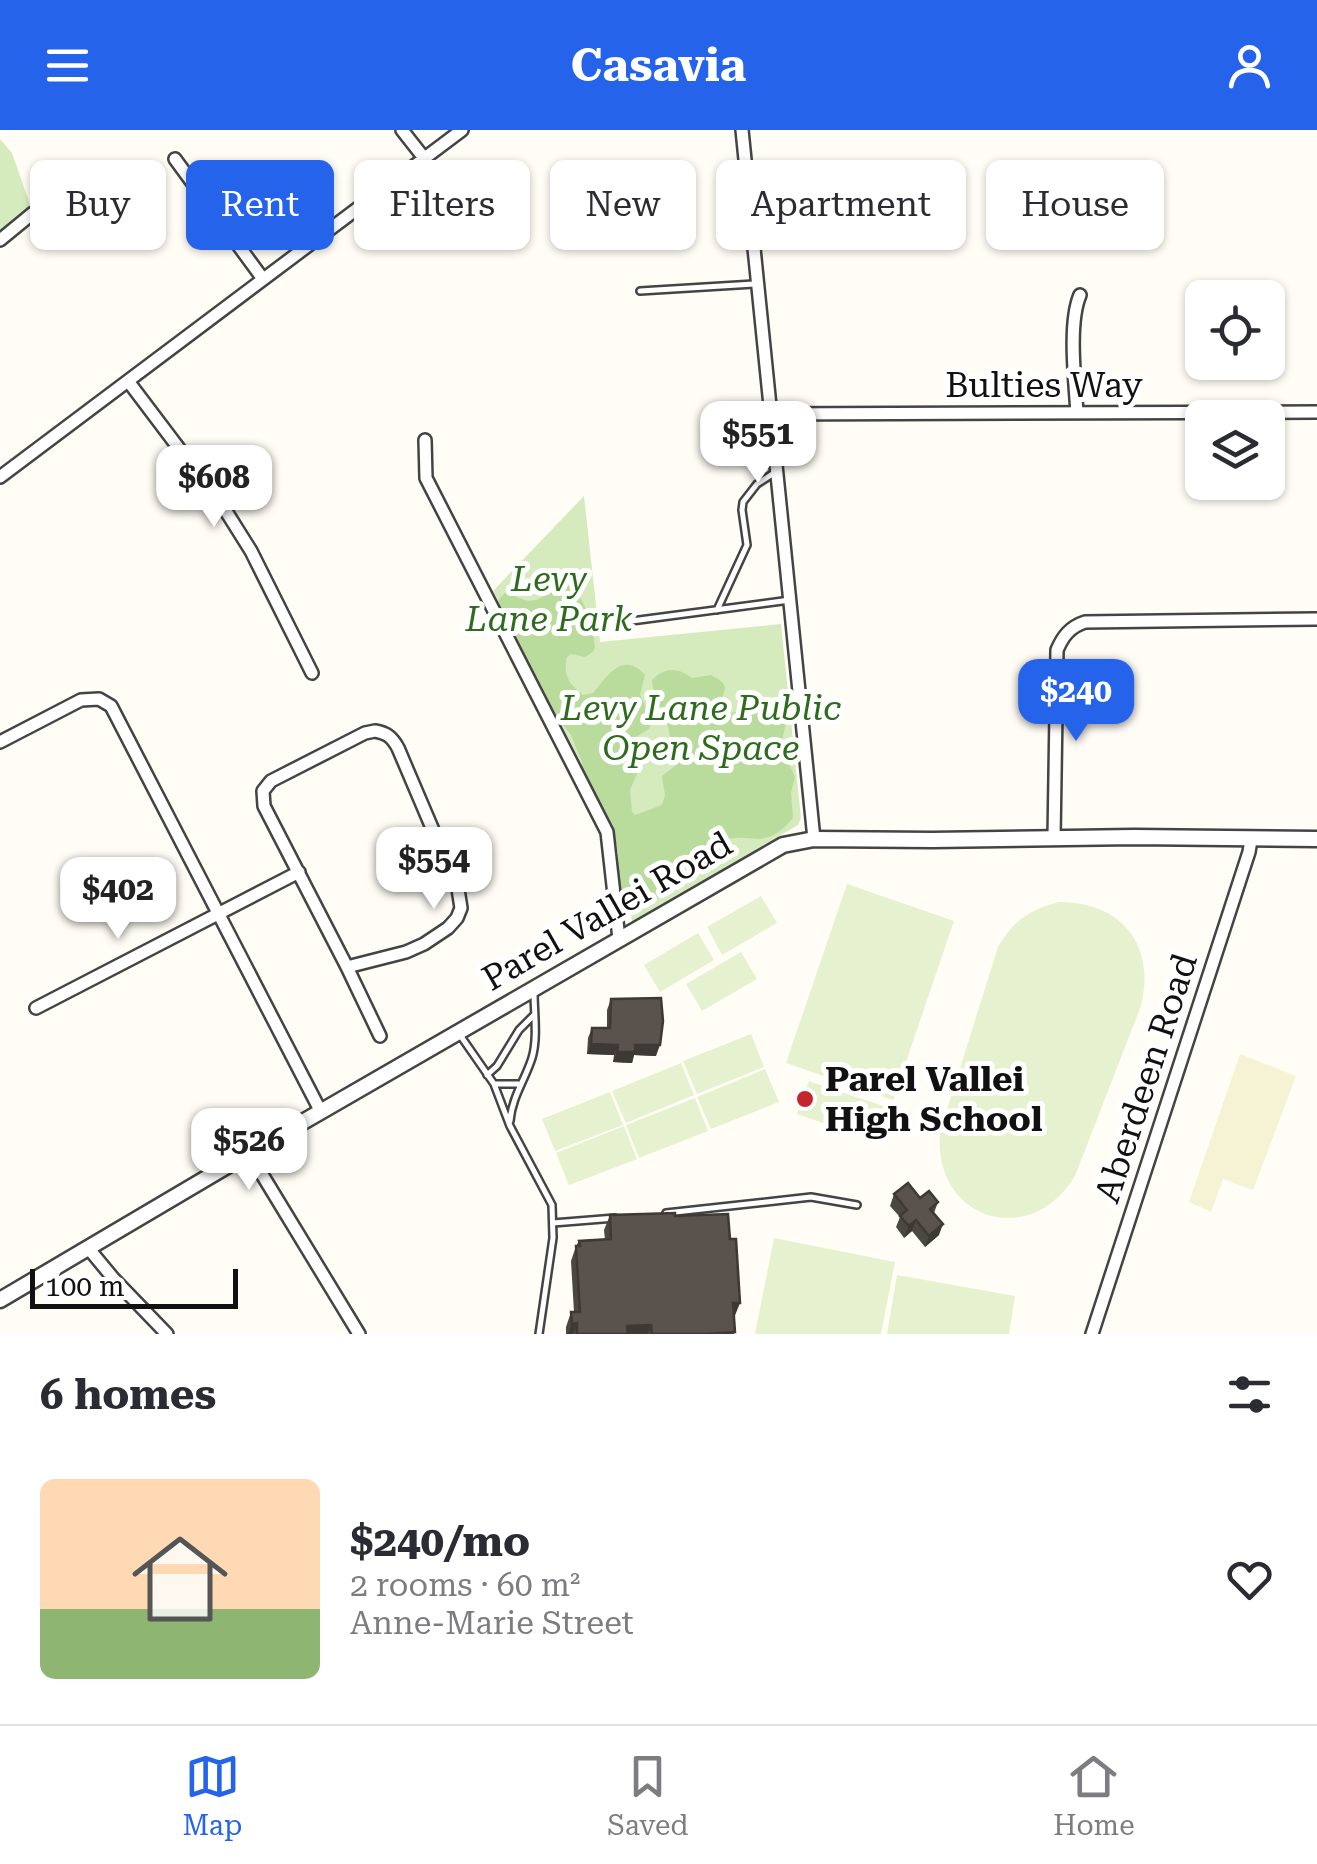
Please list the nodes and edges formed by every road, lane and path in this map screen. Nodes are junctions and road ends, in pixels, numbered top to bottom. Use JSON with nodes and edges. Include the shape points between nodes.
{"nodes":[{"id":1,"x":402,"y":130,"type":"edge"},
{"id":2,"x":462,"y":130,"type":"edge"},
{"id":3,"x":742,"y":130,"type":"edge"},
{"id":4,"x":175,"y":158,"type":"dead end"},
{"id":5,"x":424,"y":158,"type":"junction"},
{"id":6,"x":30,"y":216,"type":"edge"},
{"id":7,"x":0,"y":240,"type":"edge"},
{"id":8,"x":263,"y":279,"type":"junction"},
{"id":9,"x":757,"y":283,"type":"junction"},
{"id":10,"x":640,"y":291,"type":"dead end"},
{"id":11,"x":1080,"y":295,"type":"dead end"},
{"id":12,"x":128,"y":381,"type":"junction"},
{"id":13,"x":1317,"y":412,"type":"edge"},
{"id":14,"x":1076,"y":413,"type":"junction"},
{"id":15,"x":770,"y":414,"type":"junction"},
{"id":16,"x":425,"y":440,"type":"dead end"},
{"id":17,"x":777,"y":471,"type":"junction"},
{"id":18,"x":0,"y":477,"type":"edge"},
{"id":19,"x":790,"y":600,"type":"junction"},
{"id":20,"x":717,"y":610,"type":"junction"},
{"id":21,"x":1317,"y":618,"type":"edge"},
{"id":22,"x":624,"y":622,"type":"dead end"},
{"id":23,"x":312,"y":673,"type":"dead end"},
{"id":24,"x":0,"y":742,"type":"edge"},
{"id":25,"x":1054,"y":838,"type":"junction"},
{"id":26,"x":814,"y":839,"type":"junction"},
{"id":27,"x":1317,"y":839,"type":"edge"},
{"id":28,"x":1251,"y":840,"type":"junction"},
{"id":29,"x":298,"y":872,"type":"junction"},
{"id":30,"x":218,"y":913,"type":"junction"},
{"id":31,"x":619,"y":939,"type":"junction"},
{"id":32,"x":348,"y":967,"type":"junction"},
{"id":33,"x":534,"y":988,"type":"junction"},
{"id":34,"x":36,"y":1008,"type":"dead end"},
{"id":35,"x":534,"y":1016,"type":"junction"},
{"id":36,"x":458,"y":1033,"type":"junction"},
{"id":37,"x":380,"y":1036,"type":"dead end"},
{"id":38,"x":487,"y":1075,"type":"junction"},
{"id":39,"x":494,"y":1084,"type":"junction"},
{"id":40,"x":522,"y":1084,"type":"junction"},
{"id":41,"x":321,"y":1112,"type":"junction"},
{"id":42,"x":510,"y":1126,"type":"junction"},
{"id":43,"x":250,"y":1153,"type":"junction"},
{"id":44,"x":857,"y":1205,"type":"dead end"},
{"id":45,"x":664,"y":1213,"type":"edge"},
{"id":46,"x":627,"y":1217,"type":"edge"},
{"id":47,"x":553,"y":1223,"type":"junction"},
{"id":48,"x":89,"y":1249,"type":"junction"},
{"id":49,"x":0,"y":1300,"type":"edge"},
{"id":50,"x":167,"y":1334,"type":"edge"},
{"id":51,"x":359,"y":1334,"type":"edge"},
{"id":52,"x":539,"y":1334,"type":"edge"},
{"id":53,"x":1092,"y":1334,"type":"edge"}],
"edges":[{"from":1,"to":5,"type":"street"},
{"from":2,"to":5,"type":"street"},
{"from":3,"to":9,"type":"street"},
{"from":4,"to":8,"type":"street"},
{"from":5,"to":8,"type":"street"},
{"from":6,"to":7,"type":"street"},
{"from":8,"to":12,"type":"street"},
{"from":9,"to":10,"type":"lane"},
{"from":9,"to":15,"type":"street"},
{"from":11,"to":14,"type":"street"},
{"from":12,"to":18,"type":"street"},
{"from":12,"to":23,"type":"street","via":[[224,508]]},
{"from":13,"to":14,"type":"street","name":"Bulties Way"},
{"from":14,"to":15,"type":"street","name":"Bulties Way"},
{"from":15,"to":17,"type":"street"},
{"from":16,"to":31,"type":"street","via":[[426,478],[606,832]]},
{"from":17,"to":19,"type":"street"},
{"from":17,"to":20,"type":"lane","via":[[743,502],[746,545]]},
{"from":19,"to":20,"type":"lane"},
{"from":19,"to":26,"type":"street"},
{"from":20,"to":22,"type":"lane"},
{"from":21,"to":25,"type":"street","via":[[1085,622],[1069,631],[1057,650]]},
{"from":24,"to":30,"type":"street","via":[[82,700],[106,701]]},
{"from":25,"to":26,"type":"street","name":"Parel Vallei Road"},
{"from":25,"to":28,"type":"street","name":"Parel Vallei Road"},
{"from":26,"to":31,"type":"street","name":"Parel Vallei Road","via":[[768,852]]},
{"from":27,"to":28,"type":"street","name":"Parel Vallei Road"},
{"from":28,"to":53,"type":"street","name":"Aberdeen Road"},
{"from":29,"to":30,"type":"street"},
{"from":29,"to":32,"type":"street"},
{"from":29,"to":32,"type":"street","via":[[264,806],[265,786],[365,732],[385,733],[413,783],[461,908],[454,922],[424,944]]},
{"from":30,"to":34,"type":"street"},
{"from":30,"to":41,"type":"street"},
{"from":31,"to":33,"type":"street","name":"Parel Vallei Road"},
{"from":32,"to":37,"type":"street"},
{"from":33,"to":35,"type":"lane"},
{"from":33,"to":36,"type":"street","name":"Parel Vallei Road"},
{"from":35,"to":38,"type":"lane"},
{"from":35,"to":40,"type":"lane","via":[[534,1048]]},
{"from":36,"to":38,"type":"lane"},
{"from":36,"to":41,"type":"street","name":"Parel Vallei Road"},
{"from":38,"to":39,"type":"lane"},
{"from":39,"to":40,"type":"lane"},
{"from":39,"to":42,"type":"lane"},
{"from":40,"to":42,"type":"lane"},
{"from":41,"to":43,"type":"street","name":"Parel Vallei Road"},
{"from":42,"to":47,"type":"lane","via":[[549,1198]]},
{"from":43,"to":48,"type":"street","name":"Parel Vallei Road"},
{"from":43,"to":51,"type":"street"},
{"from":44,"to":45,"type":"lane","via":[[811,1196]]},
{"from":46,"to":47,"type":"lane"},
{"from":47,"to":52,"type":"lane"},
{"from":48,"to":49,"type":"street","name":"Parel Vallei Road"},
{"from":48,"to":50,"type":"street"}]}
